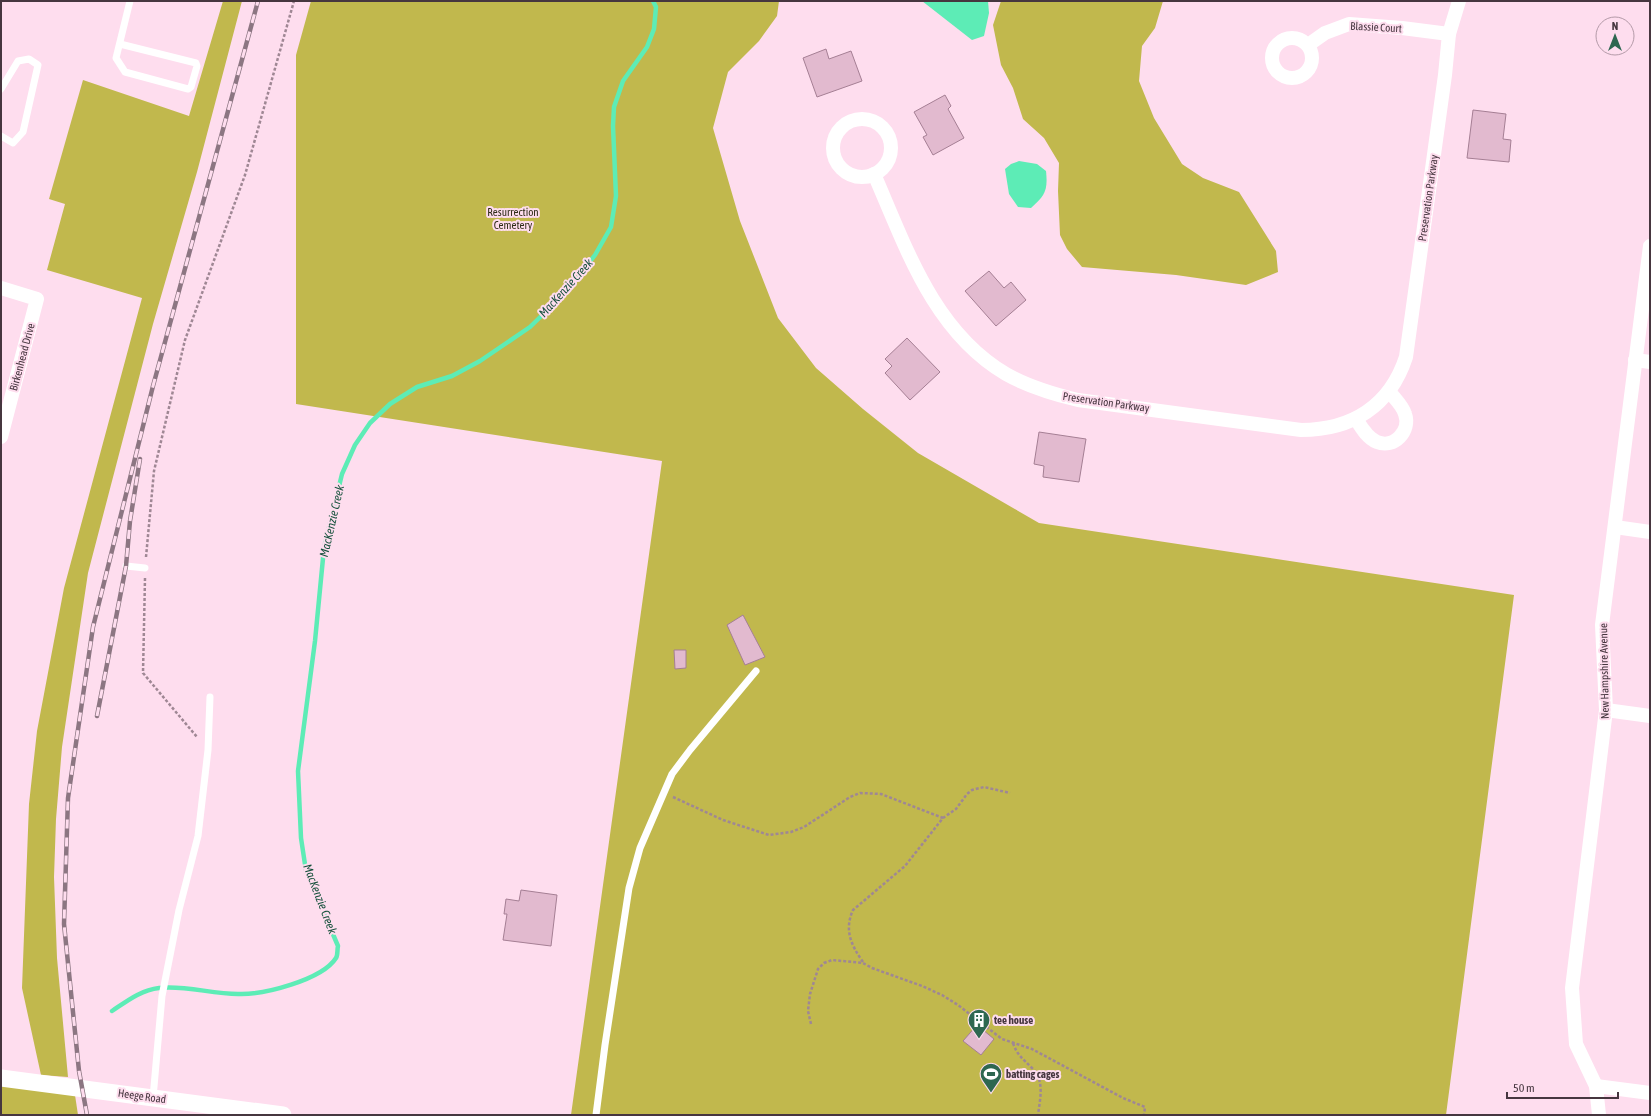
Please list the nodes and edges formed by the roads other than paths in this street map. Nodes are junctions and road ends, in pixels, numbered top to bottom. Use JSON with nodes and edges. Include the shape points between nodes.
{"nodes":[{"id":1,"x":130,"y":1,"type":"edge"},
{"id":2,"x":1459,"y":1,"type":"edge"},
{"id":3,"x":1448,"y":34,"type":"junction"},
{"id":4,"x":120,"y":44,"type":"junction"},
{"id":5,"x":1308,"y":45,"type":"dead end"},
{"id":6,"x":1,"y":89,"type":"edge"},
{"id":7,"x":1,"y":136,"type":"edge"},
{"id":8,"x":874,"y":174,"type":"junction"},
{"id":9,"x":1650,"y":246,"type":"edge"},
{"id":10,"x":1,"y":288,"type":"edge"},
{"id":11,"x":1635,"y":360,"type":"junction"},
{"id":12,"x":1650,"y":362,"type":"edge"},
{"id":13,"x":1389,"y":391,"type":"junction"},
{"id":14,"x":1356,"y":419,"type":"junction"},
{"id":15,"x":1,"y":437,"type":"edge"},
{"id":16,"x":1615,"y":527,"type":"junction"},
{"id":17,"x":1650,"y":532,"type":"edge"},
{"id":18,"x":126,"y":566,"type":"dead end"},
{"id":19,"x":145,"y":568,"type":"road end"},
{"id":20,"x":756,"y":671,"type":"dead end"},
{"id":21,"x":210,"y":697,"type":"dead end"},
{"id":22,"x":1606,"y":710,"type":"junction"},
{"id":23,"x":1650,"y":716,"type":"edge"},
{"id":24,"x":1,"y":1078,"type":"edge"},
{"id":25,"x":1596,"y":1086,"type":"junction"},
{"id":26,"x":1650,"y":1093,"type":"edge"},
{"id":27,"x":153,"y":1098,"type":"junction"},
{"id":28,"x":189,"y":1109,"type":"edge"},
{"id":29,"x":241,"y":1113,"type":"edge"},
{"id":30,"x":283,"y":1115,"type":"edge"},
{"id":31,"x":596,"y":1115,"type":"edge"},
{"id":32,"x":1599,"y":1115,"type":"edge"}],
"edges":[{"from":1,"to":4,"type":"lane"},
{"from":2,"to":3,"type":"street","name":"Preservation Parkway"},
{"from":3,"to":5,"type":"street","name":"Blassie Court","via":[[1349,24],[1325,33]]},
{"from":3,"to":13,"type":"street","name":"Preservation Parkway","via":[[1444,83],[1408,344],[1402,368]]},
{"from":4,"to":4,"type":"lane","via":[[116,58],[125,72],[188,89],[191,87],[196,62]]},
{"from":6,"to":7,"type":"lane","via":[[18,61],[29,59],[38,66],[23,132],[13,143]]},
{"from":8,"to":8,"type":"street","via":[[849,174],[835,157],[833,144],[836,136],[840,129],[855,120],[863,119],[879,124],[890,138],[890,155],[881,170]]},
{"from":8,"to":14,"type":"street","name":"Preservation Parkway","via":[[917,271],[942,314],[961,337],[986,360],[1012,377],[1052,394],[1078,400],[1301,430],[1330,428]]},
{"from":9,"to":11,"type":"street","name":"New Hampshire Avenue"},
{"from":10,"to":15,"type":"street","name":"Birkenhead Drive","via":[[37,299]]},
{"from":11,"to":12,"type":"street"},
{"from":11,"to":16,"type":"street","name":"New Hampshire Avenue"},
{"from":13,"to":14,"type":"street","name":"Preservation Parkway","via":[[1374,407]]},
{"from":13,"to":14,"type":"street","via":[[1405,413],[1407,422],[1405,432],[1398,440],[1388,444],[1377,442],[1369,437]]},
{"from":16,"to":17,"type":"street"},
{"from":16,"to":22,"type":"street","name":"New Hampshire Avenue","via":[[1602,625]]},
{"from":18,"to":19,"type":"lane"},
{"from":20,"to":31,"type":"lane","via":[[672,774],[640,848],[629,888]]},
{"from":21,"to":27,"type":"lane","via":[[208,750],[198,836],[179,910],[162,996]]},
{"from":22,"to":23,"type":"street"},
{"from":22,"to":25,"type":"street","name":"New Hampshire Avenue","via":[[1572,988],[1576,1044]]},
{"from":24,"to":27,"type":"street","name":"Heege Road"},
{"from":25,"to":26,"type":"street"},
{"from":25,"to":32,"type":"street","name":"New Hampshire Avenue"},
{"from":27,"to":28,"type":"street","name":"Heege Road"},
{"from":28,"to":29,"type":"street","name":"Heege Road"},
{"from":29,"to":30,"type":"street","name":"Heege Road"}]}
